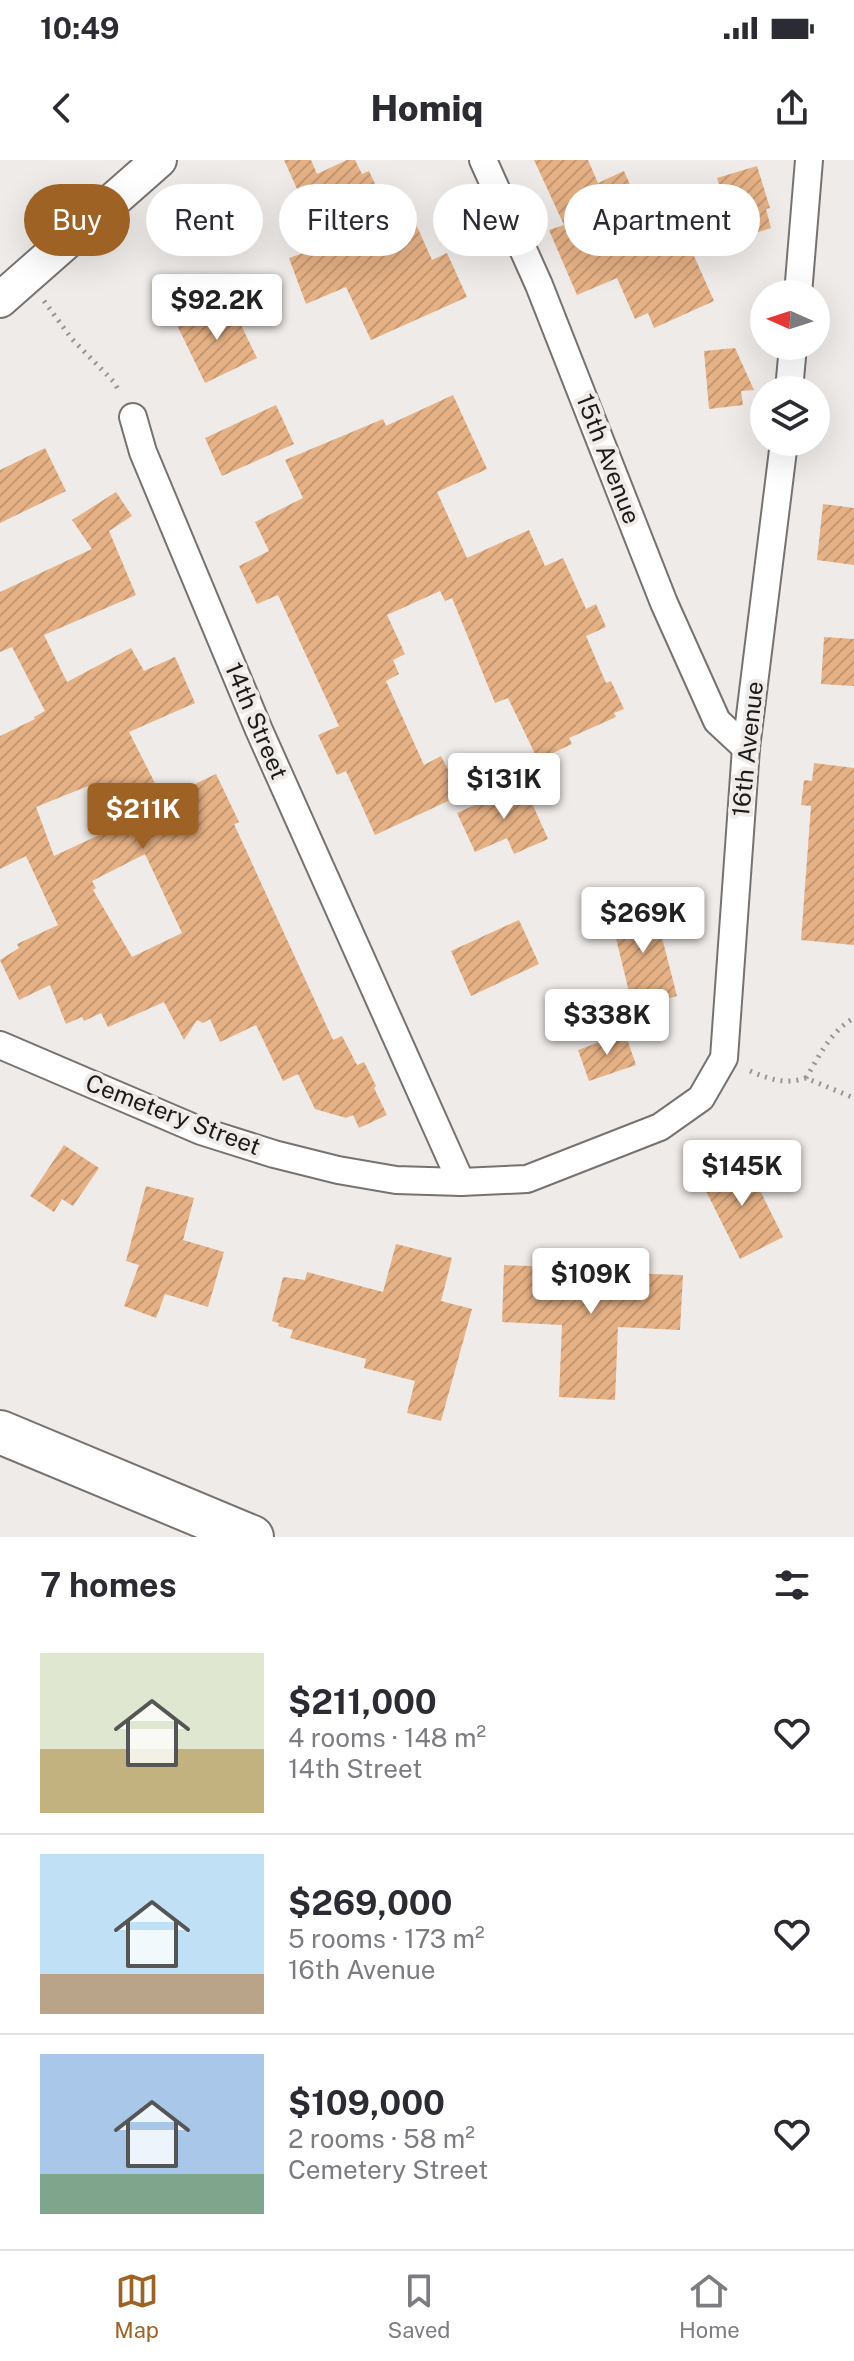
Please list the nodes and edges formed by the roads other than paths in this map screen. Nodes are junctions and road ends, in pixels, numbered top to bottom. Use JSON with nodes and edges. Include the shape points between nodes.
{"nodes":[{"id":1,"x":159,"y":160,"type":"edge"},
{"id":2,"x":483,"y":160,"type":"edge"},
{"id":3,"x":809,"y":160,"type":"edge"},
{"id":4,"x":799,"y":280,"type":"edge"},
{"id":5,"x":0,"y":300,"type":"edge"},
{"id":6,"x":133,"y":417,"type":"road end"},
{"id":7,"x":782,"y":456,"type":"edge"},
{"id":8,"x":746,"y":748,"type":"junction"},
{"id":9,"x":9,"y":1048,"type":"edge"},
{"id":10,"x":724,"y":1058,"type":"joint"},
{"id":11,"x":461,"y":1182,"type":"junction"},
{"id":12,"x":0,"y":1432,"type":"edge"},
{"id":13,"x":252,"y":1537,"type":"edge"}],
"edges":[{"from":1,"to":5,"type":"street"},
{"from":2,"to":8,"type":"street","name":"15th Avenue","via":[[539,285],[664,603],[717,721]]},
{"from":3,"to":4,"type":"street"},
{"from":6,"to":11,"type":"street","name":"14th Street","via":[[259,730]]},
{"from":7,"to":8,"type":"street","name":"16th Avenue"},
{"from":8,"to":10,"type":"street","name":"16th Avenue"},
{"from":9,"to":11,"type":"street","name":"Cemetery Street","via":[[201,1131],[274,1154],[396,1180]]},
{"from":10,"to":11,"type":"street","name":"Cemetery Street","via":[[701,1098],[660,1127],[527,1179]]},
{"from":12,"to":13,"type":"main road"}]}
